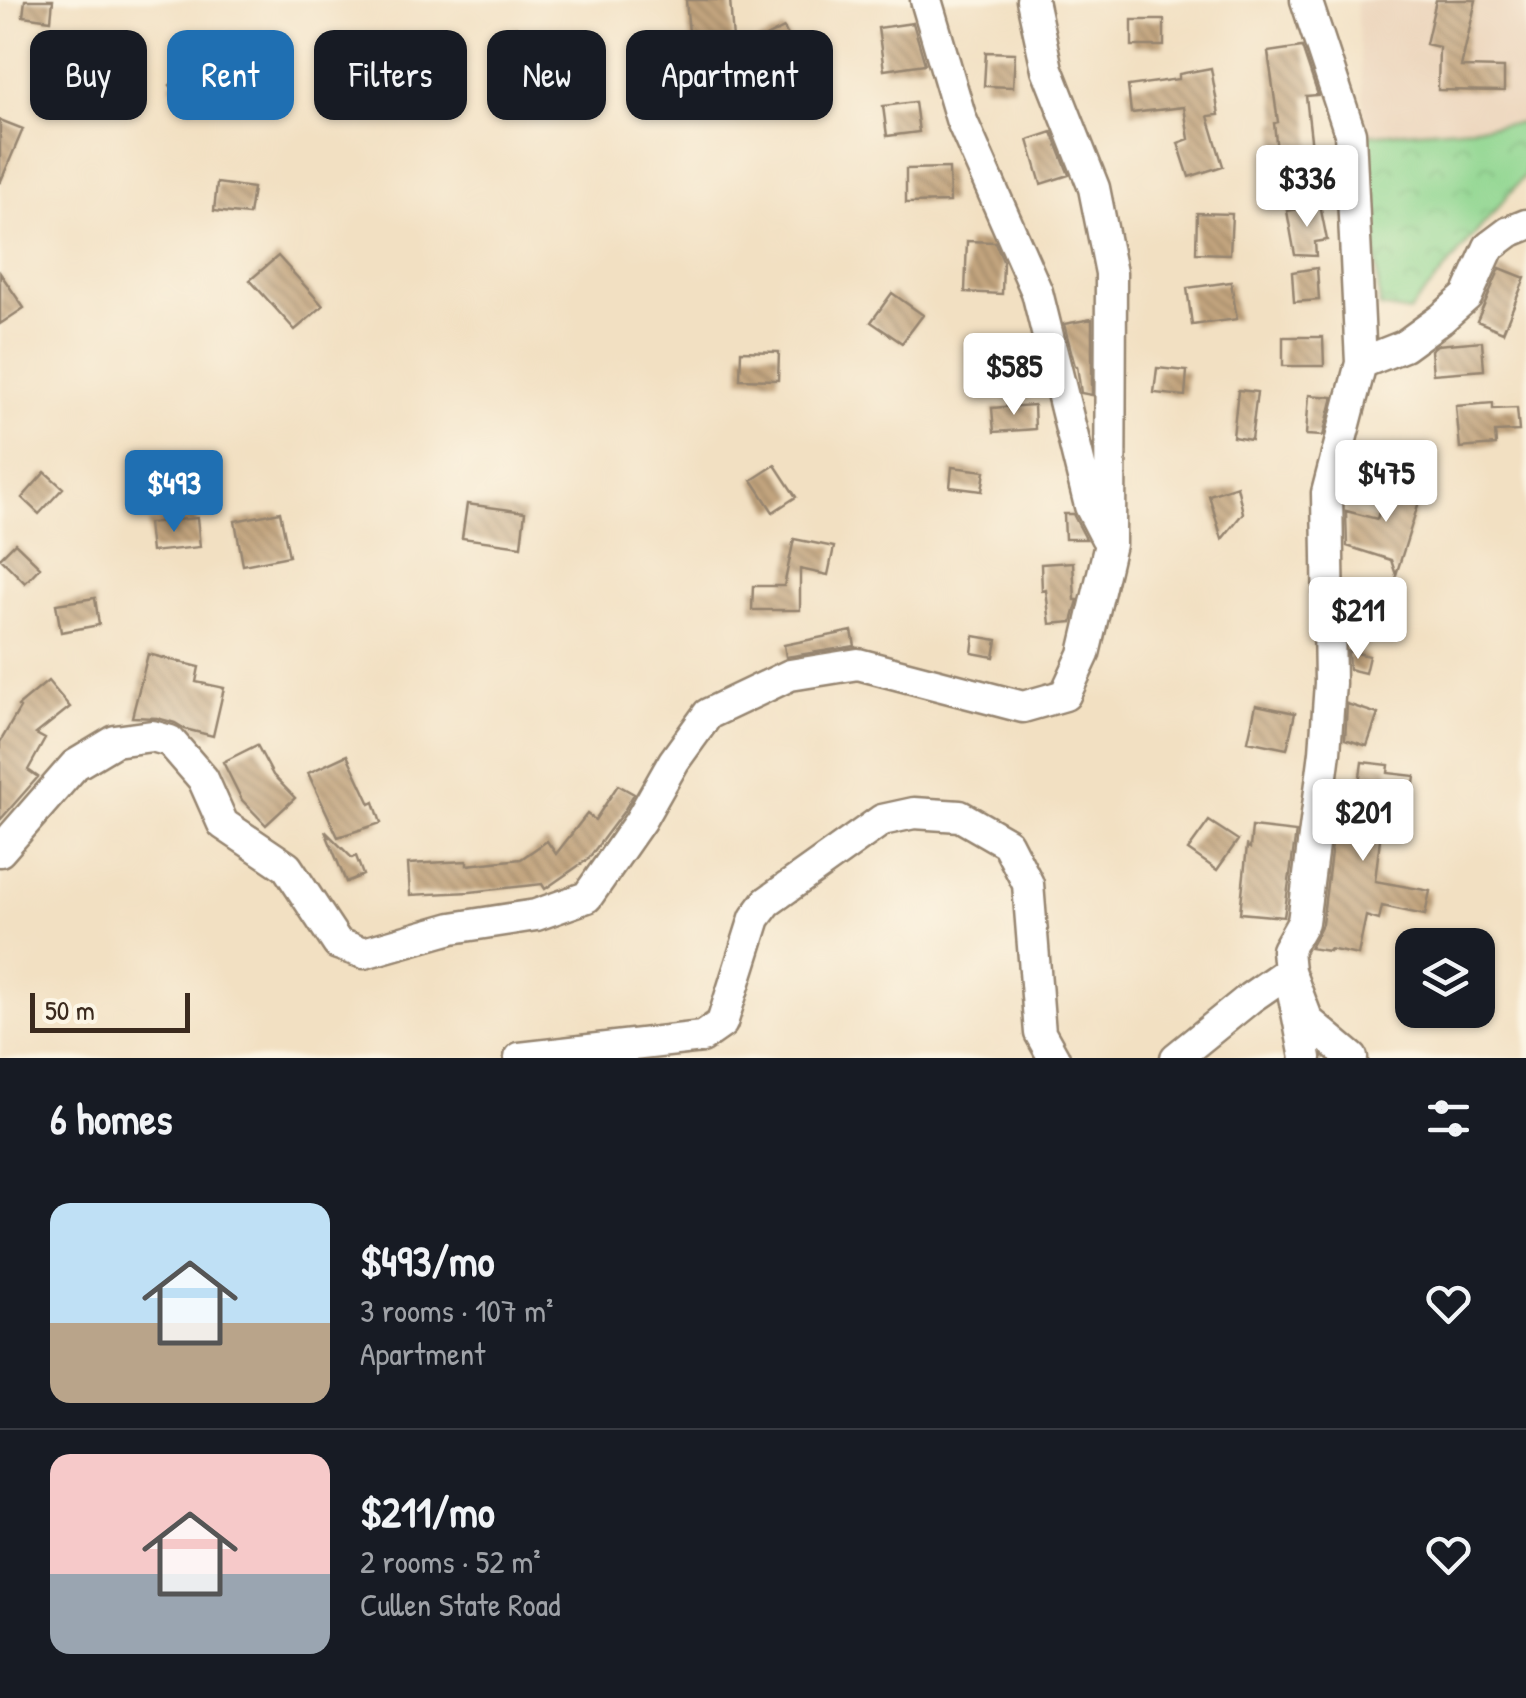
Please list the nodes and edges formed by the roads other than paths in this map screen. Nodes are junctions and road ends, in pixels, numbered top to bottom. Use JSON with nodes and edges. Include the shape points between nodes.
{"nodes":[{"id":1,"x":926,"y":0,"type":"edge"},
{"id":2,"x":1032,"y":0,"type":"edge"},
{"id":3,"x":1306,"y":0,"type":"edge"},
{"id":4,"x":1526,"y":225,"type":"edge"},
{"id":5,"x":1361,"y":364,"type":"junction"},
{"id":6,"x":1110,"y":544,"type":"junction"},
{"id":7,"x":0,"y":851,"type":"edge"},
{"id":8,"x":1289,"y":971,"type":"junction"},
{"id":9,"x":520,"y":1058,"type":"edge"},
{"id":10,"x":1054,"y":1058,"type":"edge"},
{"id":11,"x":1176,"y":1058,"type":"edge"},
{"id":12,"x":1306,"y":1058,"type":"edge"},
{"id":13,"x":1352,"y":1058,"type":"edge"}],
"edges":[{"from":1,"to":6,"type":"street","via":[[962,120],[1037,292],[1090,506]]},
{"from":2,"to":6,"type":"street","via":[[1047,69],[1094,188],[1111,273]]},
{"from":3,"to":5,"type":"street","via":[[1350,133]]},
{"from":4,"to":5,"type":"street","via":[[1489,247],[1467,296],[1442,319],[1404,346]]},
{"from":5,"to":8,"type":"street","via":[[1327,493],[1326,735],[1303,922],[1287,950]]},
{"from":6,"to":7,"type":"street","via":[[1084,654],[1065,694],[1023,707],[858,664],[790,675],[708,714],[587,897],[536,915],[452,928],[364,954],[338,944],[287,867],[223,824],[203,779],[170,741],[152,736],[115,741],[75,765]]},
{"from":8,"to":11,"type":"street"},
{"from":8,"to":12,"type":"street"},
{"from":8,"to":13,"type":"street","via":[[1308,1021]]},
{"from":9,"to":10,"type":"street","via":[[702,1037],[722,1024],[755,918],[767,902],[882,820],[914,813],[960,816],[1006,842],[1028,884],[1040,1033]]}]}
